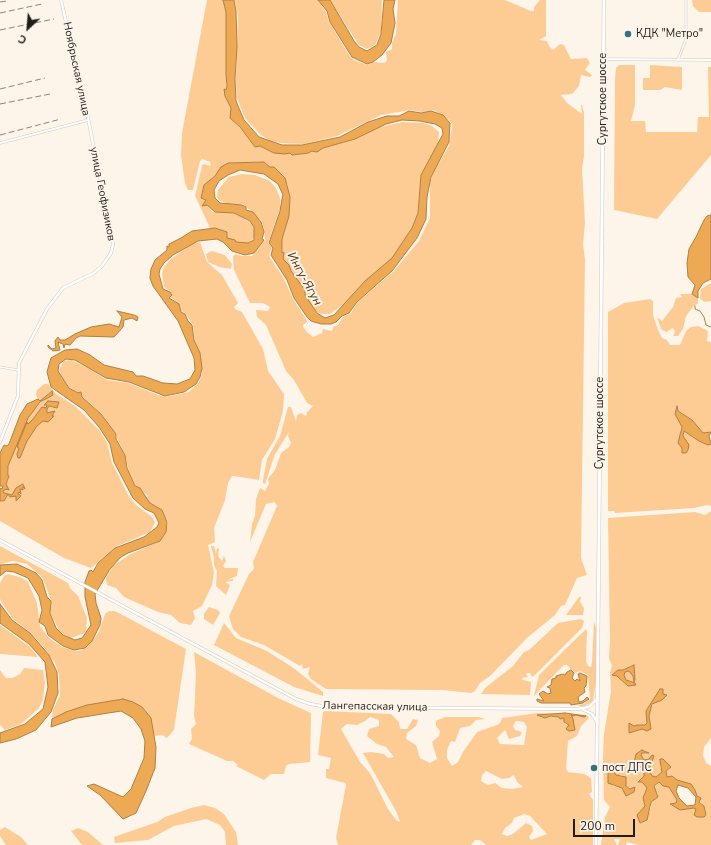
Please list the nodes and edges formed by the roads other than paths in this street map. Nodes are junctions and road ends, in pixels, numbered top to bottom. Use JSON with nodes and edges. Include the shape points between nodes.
{"nodes":[{"id":1,"x":61,"y":0,"type":"edge"},
{"id":2,"x":604,"y":0,"type":"edge"},
{"id":3,"x":686,"y":0,"type":"edge"},
{"id":4,"x":603,"y":59,"type":"junction"},
{"id":5,"x":678,"y":60,"type":"junction"},
{"id":6,"x":711,"y":60,"type":"edge"},
{"id":7,"x":88,"y":120,"type":"junction"},
{"id":8,"x":0,"y":143,"type":"edge"},
{"id":9,"x":0,"y":367,"type":"edge"},
{"id":10,"x":18,"y":370,"type":"junction"},
{"id":11,"x":0,"y":442,"type":"edge"},
{"id":12,"x":0,"y":540,"type":"edge"},
{"id":13,"x":598,"y":686,"type":"junction"},
{"id":14,"x":584,"y":708,"type":"junction"},
{"id":15,"x":577,"y":709,"type":"junction"},
{"id":16,"x":598,"y":710,"type":"junction"},
{"id":17,"x":588,"y":712,"type":"junction"},
{"id":18,"x":598,"y":726,"type":"junction"},
{"id":19,"x":596,"y":845,"type":"edge"}],
"edges":[{"from":1,"to":7,"type":"main road","name":"Ноябрьская улица"},
{"from":2,"to":4,"type":"main road","name":"Сургутское шоссе"},
{"from":3,"to":5,"type":"street","via":[[686,39]]},
{"from":4,"to":5,"type":"street"},
{"from":4,"to":13,"type":"main road","name":"Сургутское шоссе"},
{"from":5,"to":6,"type":"street"},
{"from":7,"to":8,"type":"street","name":"Ноябрьская улица"},
{"from":7,"to":10,"type":"main road","name":"улица Геофизиков","via":[[104,204],[113,236],[112,248],[106,263],[98,270],[66,286],[54,298],[20,360]]},
{"from":9,"to":10,"type":"street"},
{"from":10,"to":11,"type":"main road","name":"улица Геофизиков","via":[[18,396]]},
{"from":12,"to":15,"type":"main road","name":"Лангепасская улица","via":[[296,699],[315,706]]},
{"from":13,"to":14,"type":"main road","via":[[595,704]]},
{"from":13,"to":16,"type":"main road","name":"Сургутское шоссе"},
{"from":14,"to":15,"type":"main road"},
{"from":14,"to":16,"type":"main road"},
{"from":15,"to":17,"type":"main road"},
{"from":16,"to":17,"type":"main road"},
{"from":16,"to":18,"type":"main road","name":"Сургутское шоссе"},
{"from":17,"to":18,"type":"main road","via":[[595,718]]},
{"from":18,"to":19,"type":"main road","name":"Сургутское шоссе"}]}
